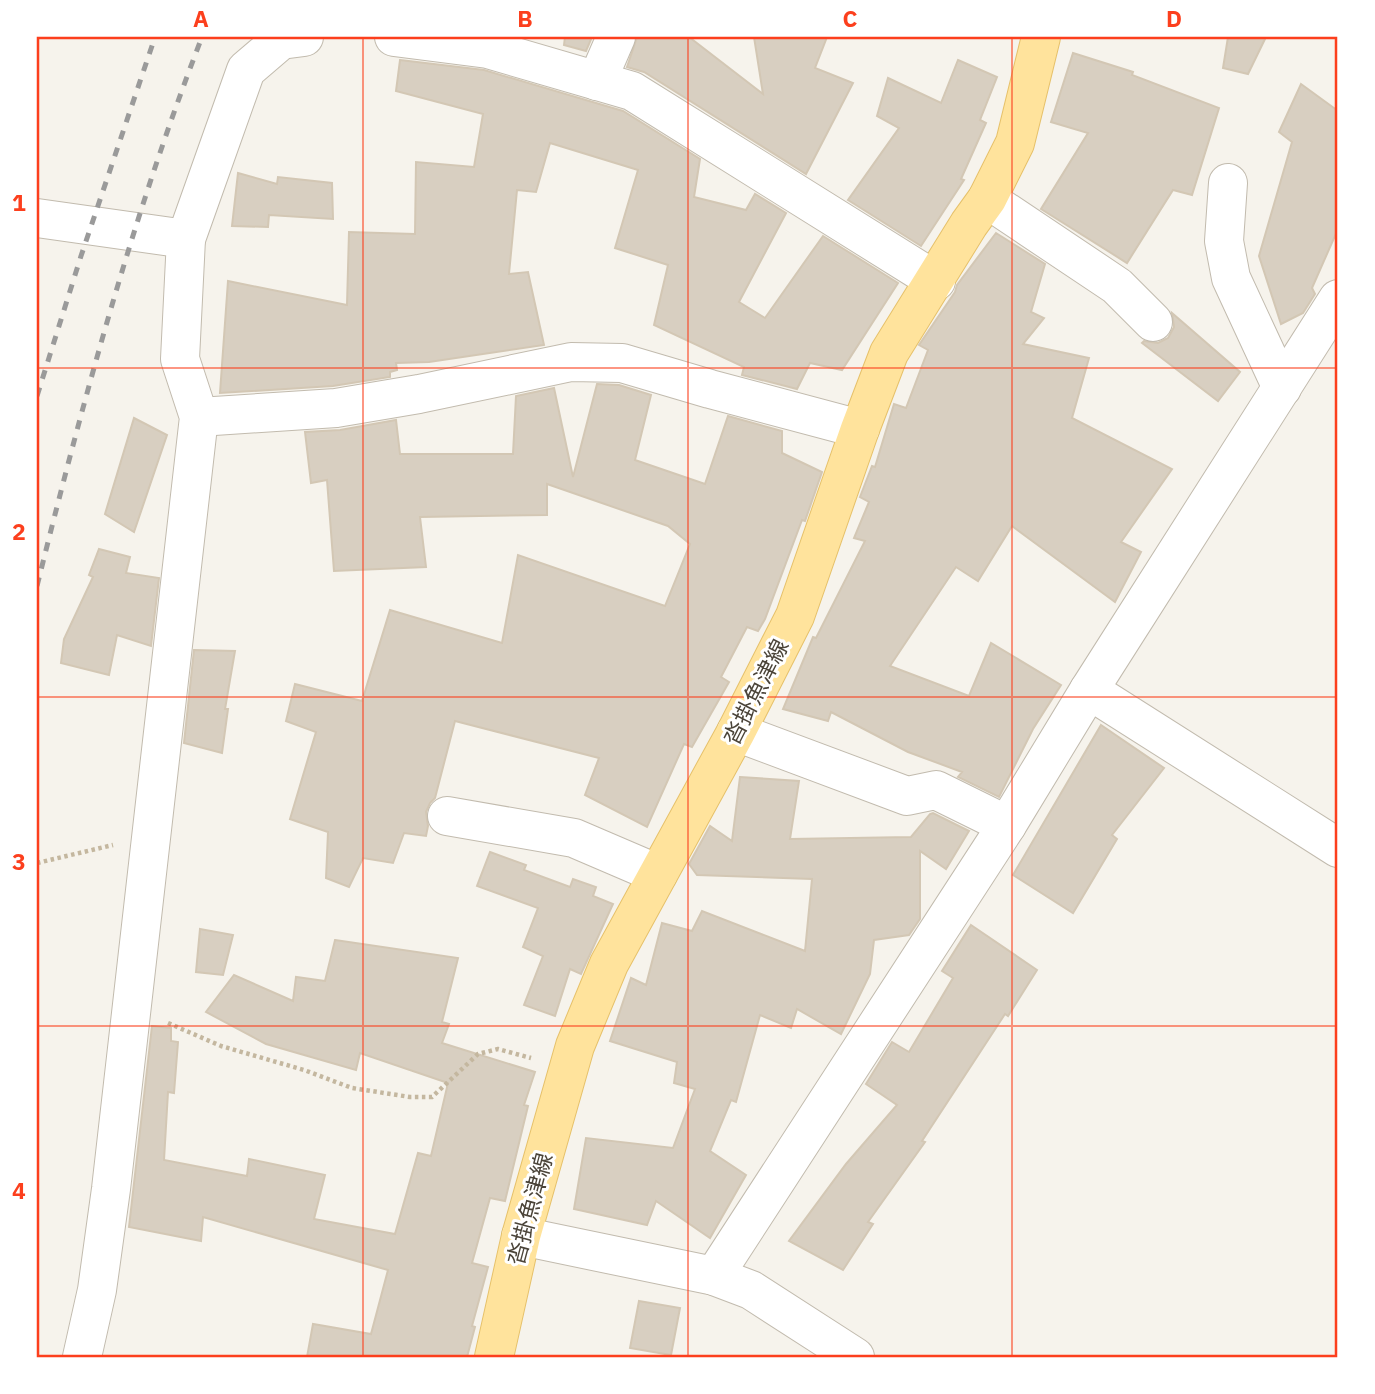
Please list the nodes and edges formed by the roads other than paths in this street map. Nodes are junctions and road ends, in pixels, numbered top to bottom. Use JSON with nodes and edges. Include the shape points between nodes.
{"nodes":[{"id":1,"x":304,"y":37,"type":"edge"},
{"id":2,"x":394,"y":37,"type":"edge"},
{"id":3,"x":616,"y":37,"type":"edge"},
{"id":4,"x":1041,"y":37,"type":"edge"},
{"id":5,"x":597,"y":81,"type":"junction"},
{"id":6,"x":1228,"y":183,"type":"dead end"},
{"id":7,"x":987,"y":199,"type":"junction"},
{"id":8,"x":37,"y":218,"type":"edge"},
{"id":9,"x":186,"y":239,"type":"junction"},
{"id":10,"x":936,"y":281,"type":"junction"},
{"id":11,"x":1338,"y":299,"type":"edge"},
{"id":12,"x":1153,"y":322,"type":"dead end"},
{"id":13,"x":1282,"y":388,"type":"junction"},
{"id":14,"x":199,"y":416,"type":"junction"},
{"id":15,"x":860,"y":429,"type":"junction"},
{"id":16,"x":1089,"y":690,"type":"junction"},
{"id":17,"x":736,"y":732,"type":"junction"},
{"id":18,"x":447,"y":816,"type":"dead end"},
{"id":19,"x":1007,"y":825,"type":"junction"},
{"id":20,"x":1338,"y":848,"type":"edge"},
{"id":21,"x":658,"y":874,"type":"junction"},
{"id":22,"x":521,"y":1236,"type":"junction"},
{"id":23,"x":714,"y":1276,"type":"junction"},
{"id":24,"x":82,"y":1357,"type":"edge"},
{"id":25,"x":494,"y":1357,"type":"edge"},
{"id":26,"x":856,"y":1357,"type":"edge"}],
"edges":[{"from":1,"to":9,"type":"street","via":[[281,40],[246,70]]},
{"from":2,"to":5,"type":"street","via":[[488,49]]},
{"from":3,"to":5,"type":"street"},
{"from":4,"to":7,"type":"main road","name":"沓掛魚津線","via":[[1015,144]]},
{"from":5,"to":10,"type":"street","via":[[632,91]]},
{"from":6,"to":13,"type":"street","via":[[1224,241],[1231,278]]},
{"from":7,"to":10,"type":"main road","name":"沓掛魚津線"},
{"from":7,"to":12,"type":"street","via":[[1116,286]]},
{"from":8,"to":9,"type":"street"},
{"from":9,"to":14,"type":"street","via":[[180,359]]},
{"from":10,"to":15,"type":"main road","name":"沓掛魚津線","via":[[889,353]]},
{"from":11,"to":13,"type":"street"},
{"from":13,"to":16,"type":"street"},
{"from":14,"to":15,"type":"street","via":[[336,408],[571,362],[622,363]]},
{"from":14,"to":24,"type":"street","via":[[97,1290]]},
{"from":15,"to":17,"type":"main road","name":"沓掛魚津線","via":[[796,616]]},
{"from":16,"to":19,"type":"street"},
{"from":16,"to":20,"type":"street"},
{"from":17,"to":19,"type":"street","via":[[907,796],[936,790]]},
{"from":17,"to":21,"type":"main road","name":"沓掛魚津線"},
{"from":18,"to":21,"type":"street","via":[[574,838]]},
{"from":19,"to":23,"type":"street"},
{"from":21,"to":22,"type":"main road","name":"沓掛魚津線","via":[[609,964],[575,1046]]},
{"from":22,"to":23,"type":"street"},
{"from":22,"to":25,"type":"main road","name":"沓掛魚津線"},
{"from":23,"to":26,"type":"street","via":[[751,1290]]}]}
